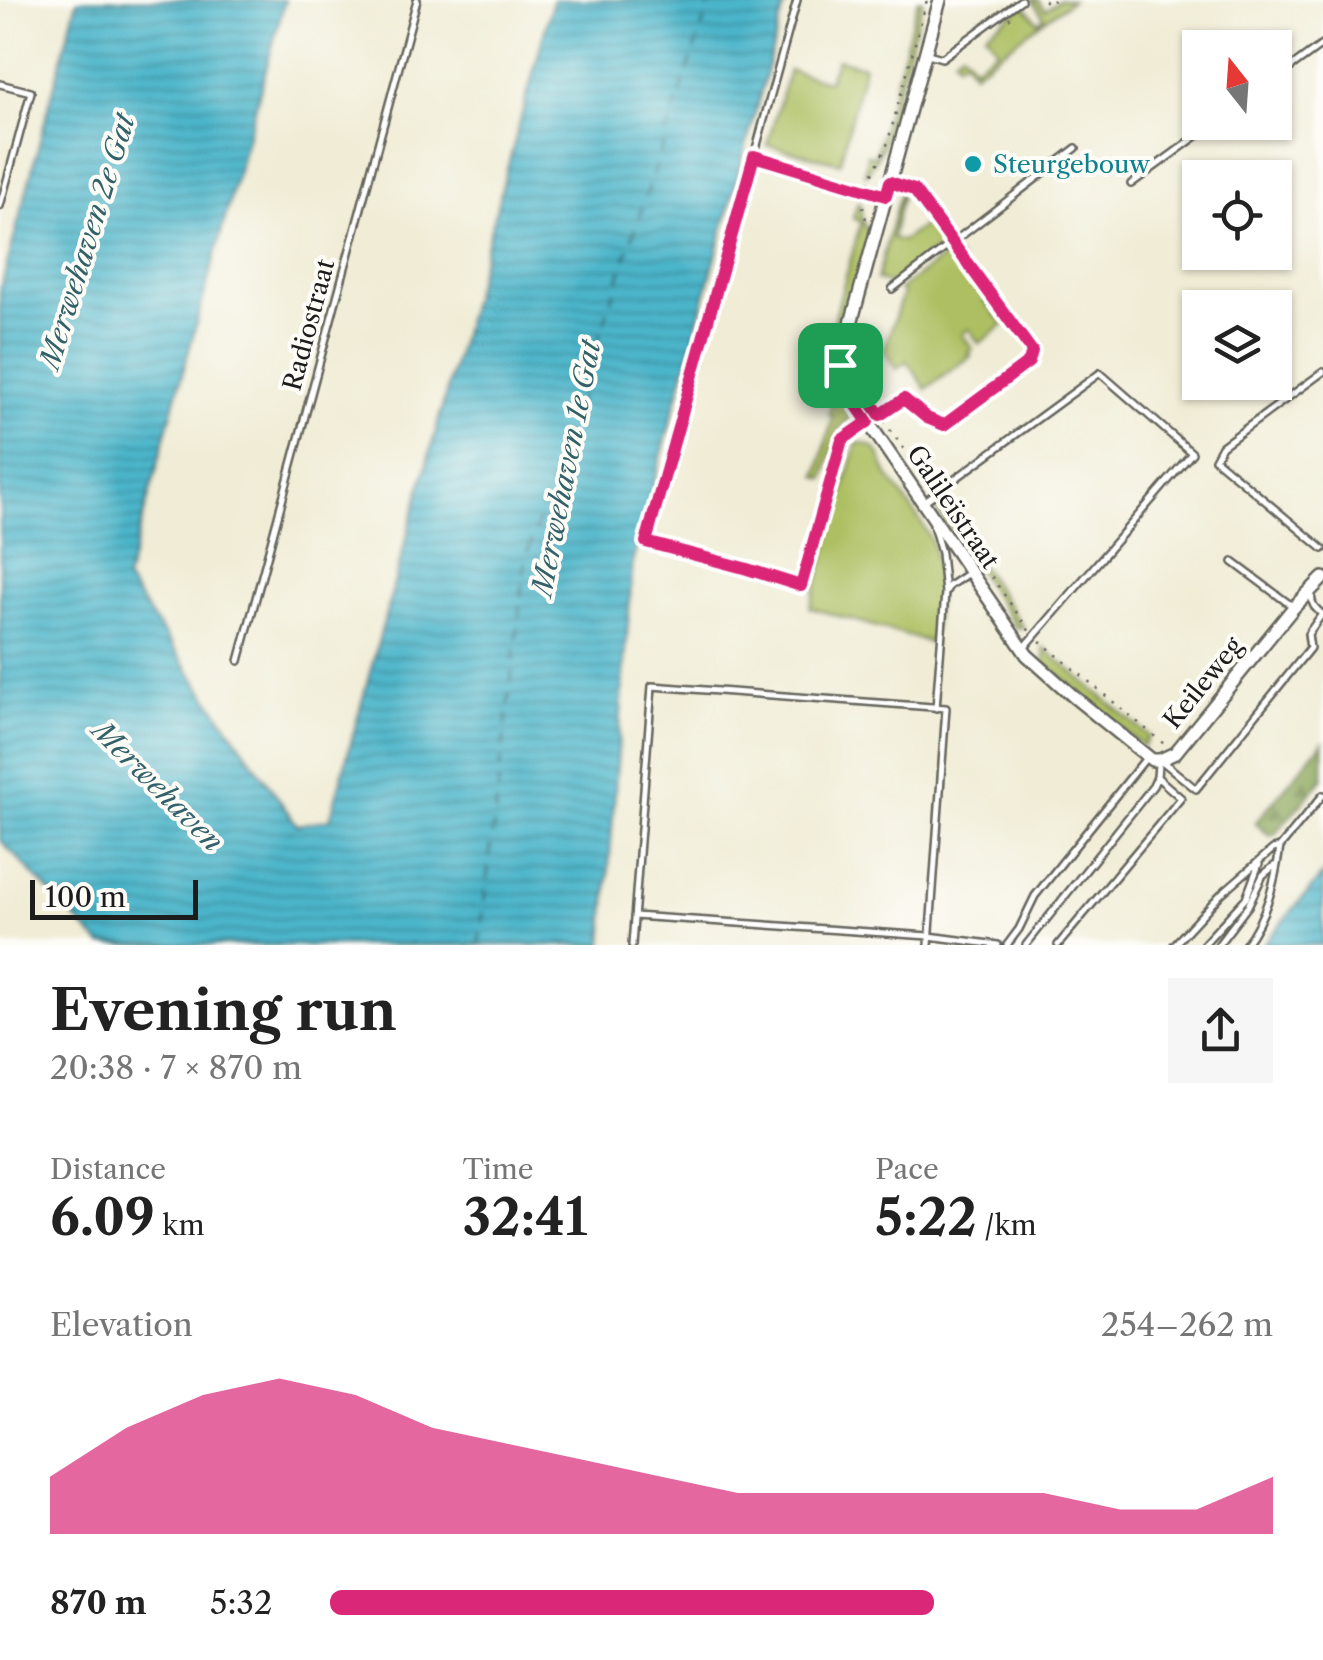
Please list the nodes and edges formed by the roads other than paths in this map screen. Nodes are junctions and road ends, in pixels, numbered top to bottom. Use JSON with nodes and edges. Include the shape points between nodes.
{"nodes":[{"id":1,"x":417,"y":0,"type":"edge"},
{"id":2,"x":797,"y":0,"type":"edge"},
{"id":3,"x":940,"y":0,"type":"edge"},
{"id":4,"x":1021,"y":0,"type":"edge"},
{"id":5,"x":1323,"y":44,"type":"edge"},
{"id":6,"x":926,"y":53,"type":"junction"},
{"id":7,"x":1292,"y":67,"type":"edge"},
{"id":8,"x":0,"y":84,"type":"edge"},
{"id":9,"x":1191,"y":140,"type":"edge"},
{"id":10,"x":1076,"y":148,"type":"dead end"},
{"id":11,"x":754,"y":156,"type":"junction"},
{"id":12,"x":890,"y":182,"type":"junction"},
{"id":13,"x":1131,"y":184,"type":"dead end"},
{"id":14,"x":886,"y":196,"type":"junction"},
{"id":15,"x":0,"y":206,"type":"edge"},
{"id":16,"x":953,"y":244,"type":"junction"},
{"id":17,"x":892,"y":289,"type":"dead end"},
{"id":18,"x":1323,"y":372,"type":"edge"},
{"id":19,"x":868,"y":422,"type":"junction"},
{"id":20,"x":926,"y":508,"type":"junction"},
{"id":21,"x":1323,"y":549,"type":"edge"},
{"id":22,"x":1233,"y":562,"type":"dead end"},
{"id":23,"x":959,"y":566,"type":"junction"},
{"id":24,"x":944,"y":574,"type":"junction"},
{"id":25,"x":1323,"y":578,"type":"edge"},
{"id":26,"x":1312,"y":590,"type":"junction"},
{"id":27,"x":944,"y":592,"type":"junction"},
{"id":28,"x":1294,"y":607,"type":"junction"},
{"id":29,"x":1322,"y":615,"type":"edge"},
{"id":30,"x":1023,"y":650,"type":"junction"},
{"id":31,"x":239,"y":661,"type":"dead end"},
{"id":32,"x":936,"y":708,"type":"junction"},
{"id":33,"x":1155,"y":759,"type":"junction"},
{"id":34,"x":1157,"y":777,"type":"junction"},
{"id":35,"x":1323,"y":795,"type":"edge"},
{"id":36,"x":1280,"y":847,"type":"junction"},
{"id":37,"x":1259,"y":861,"type":"junction"},
{"id":38,"x":1276,"y":864,"type":"junction"},
{"id":39,"x":634,"y":916,"type":"junction"},
{"id":40,"x":930,"y":936,"type":"junction"},
{"id":41,"x":632,"y":945,"type":"edge"},
{"id":42,"x":929,"y":945,"type":"edge"},
{"id":43,"x":998,"y":945,"type":"edge"},
{"id":44,"x":1008,"y":945,"type":"edge"},
{"id":45,"x":1026,"y":945,"type":"edge"},
{"id":46,"x":1058,"y":945,"type":"edge"},
{"id":47,"x":1174,"y":945,"type":"edge"},
{"id":48,"x":1202,"y":945,"type":"edge"},
{"id":49,"x":1218,"y":945,"type":"edge"},
{"id":50,"x":1246,"y":945,"type":"edge"}],
"edges":[{"from":1,"to":31,"type":"lane","name":"Radiostraat"},
{"from":2,"to":11,"type":"lane"},
{"from":3,"to":6,"type":"street"},
{"from":4,"to":6,"type":"lane","via":[[942,58]]},
{"from":5,"to":7,"type":"lane"},
{"from":6,"to":12,"type":"street"},
{"from":8,"to":15,"type":"lane","via":[[31,92]]},
{"from":9,"to":13,"type":"lane"},
{"from":10,"to":16,"type":"lane"},
{"from":11,"to":14,"type":"lane"},
{"from":11,"to":19,"type":"lane","via":[[646,542],[801,586],[842,440]]},
{"from":12,"to":14,"type":"street"},
{"from":12,"to":16,"type":"lane","via":[[914,190]]},
{"from":14,"to":19,"type":"street","name":"Galileïstraat","via":[[840,365],[840,381]]},
{"from":16,"to":17,"type":"lane"},
{"from":16,"to":19,"type":"lane","via":[[1032,351],[1029,362],[944,425],[904,399]]},
{"from":18,"to":21,"type":"lane","via":[[1222,446],[1215,459]]},
{"from":19,"to":20,"type":"street","name":"Galileïstraat"},
{"from":20,"to":23,"type":"street","name":"Galileïstraat"},
{"from":20,"to":24,"type":"lane"},
{"from":20,"to":30,"type":"lane","via":[[1100,374],[1192,453]]},
{"from":22,"to":28,"type":"lane"},
{"from":23,"to":24,"type":"lane"},
{"from":23,"to":27,"type":"lane"},
{"from":23,"to":30,"type":"street","name":"Galileïstraat"},
{"from":24,"to":27,"type":"lane"},
{"from":25,"to":26,"type":"street","name":"Keileweg"},
{"from":26,"to":28,"type":"street","name":"Keileweg"},
{"from":26,"to":29,"type":"lane","via":[[1310,600]]},
{"from":27,"to":32,"type":"lane"},
{"from":28,"to":33,"type":"street","name":"Keileweg","via":[[1175,752]]},
{"from":29,"to":33,"type":"lane","via":[[1308,634],[1310,648],[1196,788]]},
{"from":30,"to":33,"type":"street","name":"Galileïstraat"},
{"from":32,"to":39,"type":"lane","via":[[652,686]]},
{"from":32,"to":40,"type":"lane","via":[[946,708]]},
{"from":33,"to":34,"type":"lane"},
{"from":33,"to":44,"type":"lane","name":"Keileweg","via":[[1035,896]]},
{"from":34,"to":45,"type":"lane"},
{"from":34,"to":46,"type":"lane","via":[[1180,798]]},
{"from":35,"to":36,"type":"lane"},
{"from":36,"to":37,"type":"lane"},
{"from":36,"to":38,"type":"lane"},
{"from":37,"to":47,"type":"lane"},
{"from":37,"to":48,"type":"lane","via":[[1246,898]]},
{"from":38,"to":49,"type":"lane"},
{"from":38,"to":50,"type":"lane","via":[[1272,892]]},
{"from":39,"to":40,"type":"lane"},
{"from":39,"to":41,"type":"lane"},
{"from":40,"to":42,"type":"lane"},
{"from":40,"to":43,"type":"lane"}]}
